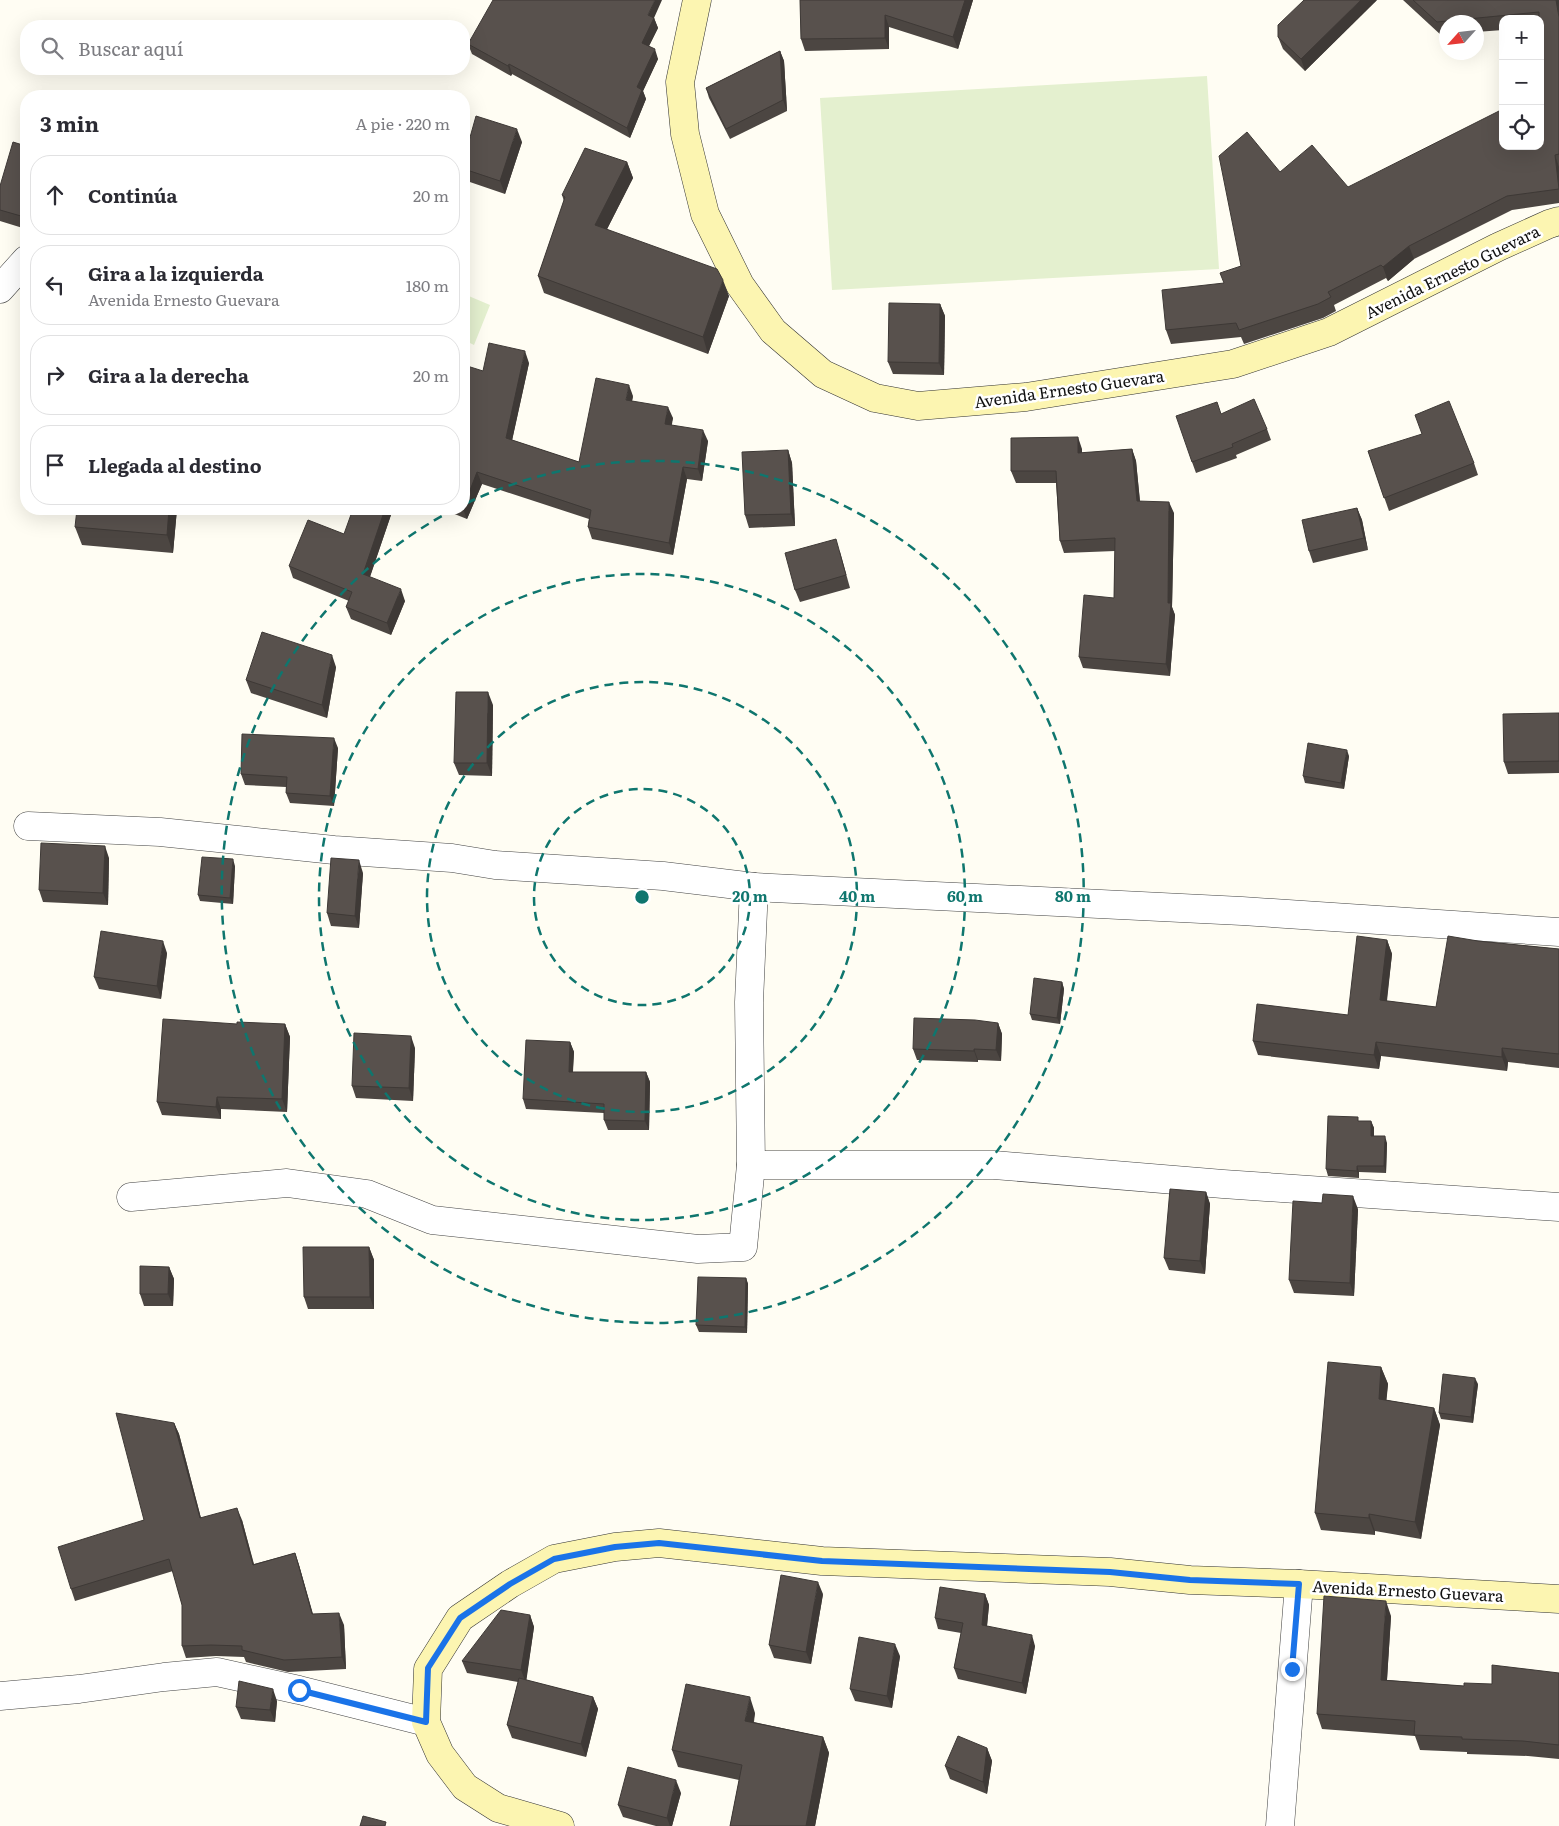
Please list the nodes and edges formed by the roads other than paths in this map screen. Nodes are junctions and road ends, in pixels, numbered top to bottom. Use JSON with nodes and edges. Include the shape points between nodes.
{"nodes":[{"id":1,"x":697,"y":0,"type":"edge"},
{"id":2,"x":1559,"y":221,"type":"edge"},
{"id":3,"x":20,"y":267,"type":"edge"},
{"id":4,"x":0,"y":289,"type":"edge"},
{"id":5,"x":28,"y":826,"type":"dead end"},
{"id":6,"x":754,"y":887,"type":"junction"},
{"id":7,"x":1559,"y":932,"type":"edge"},
{"id":8,"x":751,"y":1166,"type":"junction"},
{"id":9,"x":131,"y":1197,"type":"dead end"},
{"id":10,"x":1559,"y":1207,"type":"edge"},
{"id":11,"x":1299,"y":1584,"type":"junction"},
{"id":12,"x":1559,"y":1599,"type":"edge"},
{"id":13,"x":0,"y":1696,"type":"edge"},
{"id":14,"x":426,"y":1722,"type":"junction"},
{"id":15,"x":560,"y":1826,"type":"edge"},
{"id":16,"x":1280,"y":1826,"type":"edge"}],
"edges":[{"from":1,"to":2,"type":"main road","name":"Avenida Ernesto Guevara","via":[[680,82],[685,134],[706,214],[740,285],[773,331],[823,374],[875,398],[918,406],[1026,397],[1233,364],[1329,332],[1498,247]]},
{"from":3,"to":4,"type":"street"},
{"from":5,"to":6,"type":"street","via":[[160,832],[452,858],[496,865],[663,876]]},
{"from":6,"to":7,"type":"street","via":[[1242,911]]},
{"from":6,"to":8,"type":"street","via":[[749,1002]]},
{"from":8,"to":9,"type":"street","via":[[743,1248],[698,1249],[432,1220],[367,1194],[287,1182]]},
{"from":8,"to":10,"type":"street","via":[[994,1165]]},
{"from":11,"to":12,"type":"main road","name":"Avenida Ernesto Guevara"},
{"from":11,"to":14,"type":"main road","name":"Avenida Ernesto Guevara","via":[[1190,1580],[1110,1572],[822,1561],[659,1543],[615,1547],[554,1559],[460,1618],[428,1668]]},
{"from":11,"to":16,"type":"street"},
{"from":13,"to":14,"type":"street","via":[[217,1672]]},
{"from":14,"to":15,"type":"main road","name":"Avenida Ernesto Guevara","via":[[440,1754],[465,1787],[498,1808]]}]}
